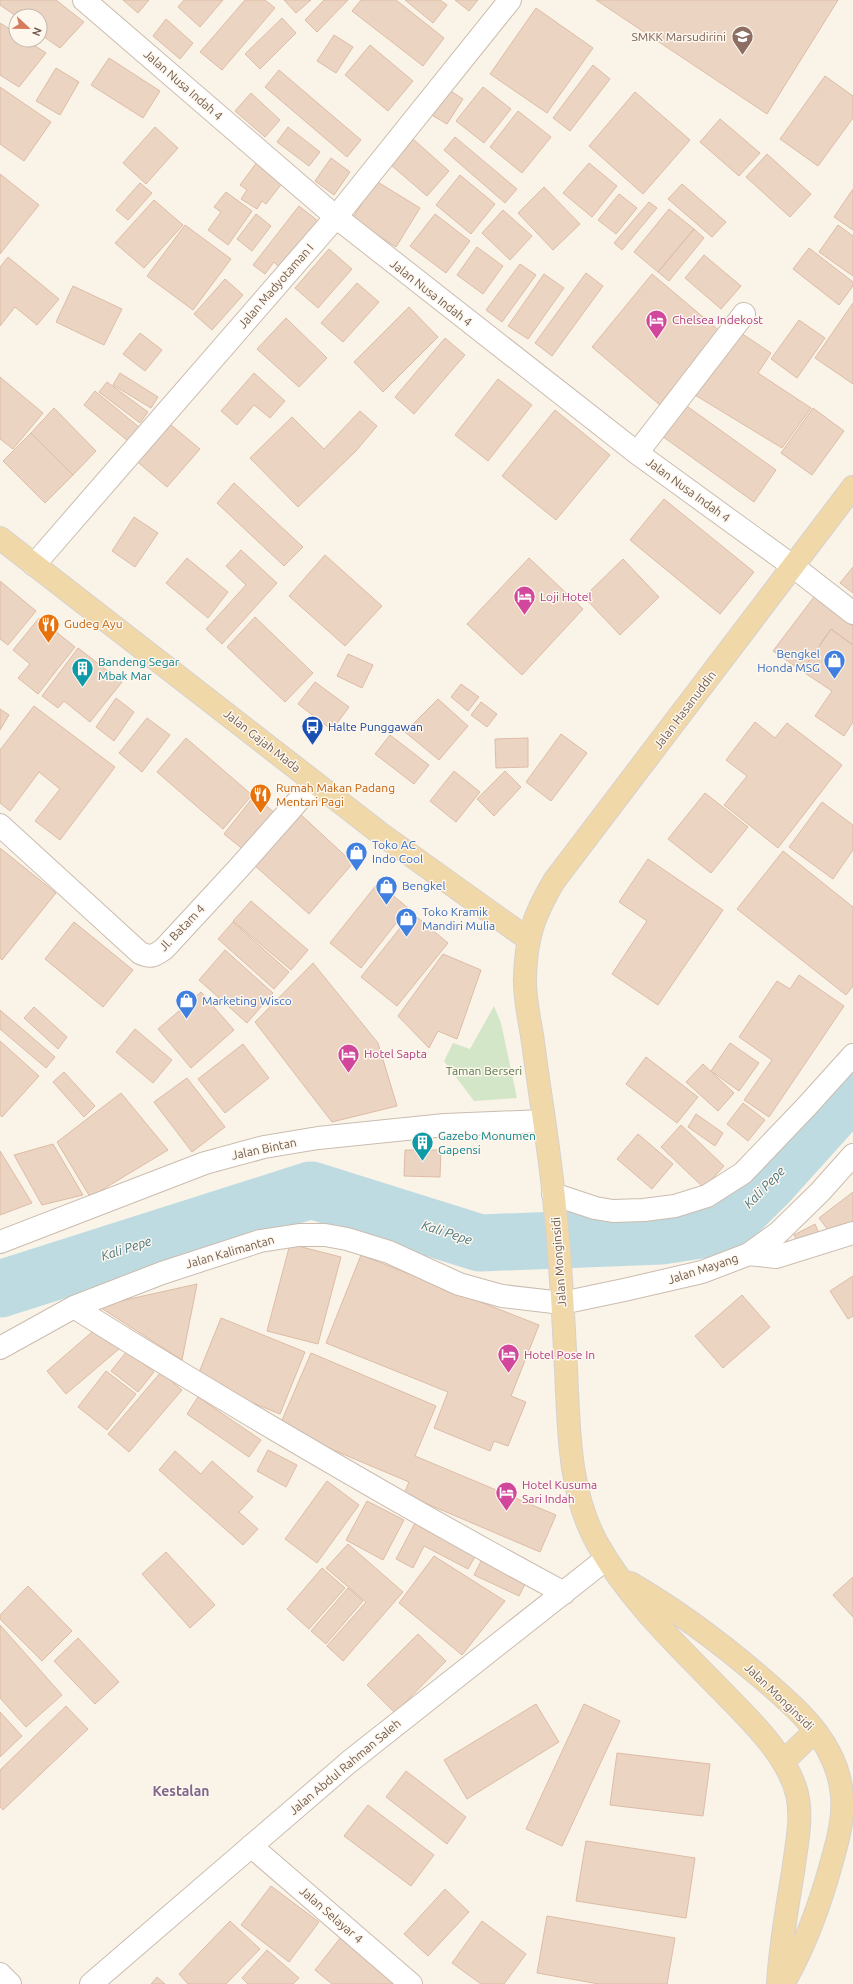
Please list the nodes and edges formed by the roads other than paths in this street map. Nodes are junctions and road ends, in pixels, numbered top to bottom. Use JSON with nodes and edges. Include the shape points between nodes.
{"nodes":[{"id":1,"x":84,"y":0,"type":"edge"},
{"id":2,"x":510,"y":0,"type":"edge"},
{"id":3,"x":336,"y":217,"type":"junction"},
{"id":4,"x":744,"y":314,"type":"dead end"},
{"id":5,"x":637,"y":453,"type":"junction"},
{"id":6,"x":853,"y":487,"type":"edge"},
{"id":7,"x":0,"y":538,"type":"edge"},
{"id":8,"x":34,"y":565,"type":"junction"},
{"id":9,"x":794,"y":567,"type":"junction"},
{"id":10,"x":853,"y":613,"type":"edge"},
{"id":11,"x":314,"y":783,"type":"junction"},
{"id":12,"x":0,"y":825,"type":"edge"},
{"id":13,"x":528,"y":939,"type":"junction"},
{"id":14,"x":853,"y":1055,"type":"edge"},
{"id":15,"x":543,"y":1121,"type":"junction"},
{"id":16,"x":853,"y":1155,"type":"edge"},
{"id":17,"x":554,"y":1200,"type":"junction"},
{"id":18,"x":853,"y":1233,"type":"edge"},
{"id":19,"x":0,"y":1242,"type":"edge"},
{"id":20,"x":749,"y":1254,"type":"junction"},
{"id":21,"x":561,"y":1294,"type":"junction"},
{"id":22,"x":74,"y":1307,"type":"junction"},
{"id":23,"x":0,"y":1348,"type":"edge"},
{"id":24,"x":606,"y":1559,"type":"junction"},
{"id":25,"x":619,"y":1577,"type":"junction"},
{"id":26,"x":564,"y":1592,"type":"junction"},
{"id":27,"x":815,"y":1731,"type":"junction"},
{"id":28,"x":783,"y":1762,"type":"junction"},
{"id":29,"x":251,"y":1846,"type":"junction"},
{"id":30,"x":0,"y":1974,"type":"edge"},
{"id":31,"x":409,"y":1983,"type":"edge"},
{"id":32,"x":10,"y":1984,"type":"edge"},
{"id":33,"x":91,"y":1984,"type":"edge"},
{"id":34,"x":778,"y":1984,"type":"edge"},
{"id":35,"x":783,"y":1984,"type":"edge"}],
"edges":[{"from":1,"to":3,"type":"street","name":"Jalan Nusa Indah 4"},
{"from":2,"to":3,"type":"street","name":"Jalan Madyotaman I"},
{"from":3,"to":5,"type":"street","name":"Jalan Nusa Indah 4"},
{"from":3,"to":8,"type":"street","name":"Jalan Madyotaman I"},
{"from":4,"to":5,"type":"street"},
{"from":5,"to":9,"type":"street","name":"Jalan Nusa Indah 4"},
{"from":6,"to":9,"type":"main road","name":"Jalan Hasanuddin"},
{"from":7,"to":8,"type":"main road","name":"Jalan Gajah Mada"},
{"from":8,"to":11,"type":"main road","name":"Jalan Gajah Mada"},
{"from":9,"to":10,"type":"street","name":"Jalan Nusa Indah 4"},
{"from":9,"to":13,"type":"main road","name":"Jalan Hasanuddin","via":[[554,881],[538,908]]},
{"from":11,"to":12,"type":"street","name":"Jl. Batam 4","via":[[156,956],[148,957],[140,953]]},
{"from":11,"to":13,"type":"main road","name":"Jalan Gajah Mada"},
{"from":13,"to":15,"type":"main road","name":"Jalan Monginsidi","via":[[525,980]]},
{"from":14,"to":17,"type":"street","via":[[744,1173],[707,1196],[675,1206],[613,1211]]},
{"from":15,"to":17,"type":"main road","name":"Jalan Monginsidi"},
{"from":15,"to":19,"type":"street","name":"Jalan Bintan","via":[[445,1125],[318,1138],[264,1147],[204,1163]]},
{"from":16,"to":20,"type":"street","name":"Jalan Mayang","via":[[778,1233]]},
{"from":17,"to":21,"type":"main road","name":"Jalan Monginsidi"},
{"from":18,"to":20,"type":"street","via":[[776,1257]]},
{"from":20,"to":21,"type":"street","name":"Jalan Mayang","via":[[702,1272],[624,1290]]},
{"from":21,"to":22,"type":"street","name":"Jalan Kalimantan","via":[[502,1296],[459,1284],[389,1252],[347,1239],[325,1235],[299,1235],[260,1241],[162,1273]]},
{"from":21,"to":24,"type":"main road","name":"Jalan Monginsidi","via":[[573,1470],[589,1528]]},
{"from":22,"to":23,"type":"street","name":"Jalan Kalimantan"},
{"from":22,"to":26,"type":"street","via":[[323,1458]]},
{"from":24,"to":25,"type":"main road","name":"Jalan Monginsidi"},
{"from":24,"to":26,"type":"street","name":"Jalan Abdul Rahman Saleh"},
{"from":25,"to":27,"type":"main road","name":"Jalan Monginsidi","via":[[703,1629],[776,1690]]},
{"from":25,"to":28,"type":"main road","name":"Jalan Monginsidi","via":[[653,1619],[739,1709]]},
{"from":26,"to":29,"type":"street","name":"Jalan Abdul Rahman Saleh","via":[[350,1762]]},
{"from":27,"to":28,"type":"main road"},
{"from":27,"to":35,"type":"main road","name":"Jalan Monginsidi","via":[[829,1752],[837,1774],[842,1796],[840,1831],[816,1917]]},
{"from":28,"to":34,"type":"main road","name":"Jalan Monginsidi","via":[[797,1795],[799,1818],[780,1951]]},
{"from":29,"to":31,"type":"street","name":"Jalan Selayar 4"},
{"from":29,"to":33,"type":"street","name":"Jalan Abdul Rahman Saleh"},
{"from":30,"to":32,"type":"street"}]}
